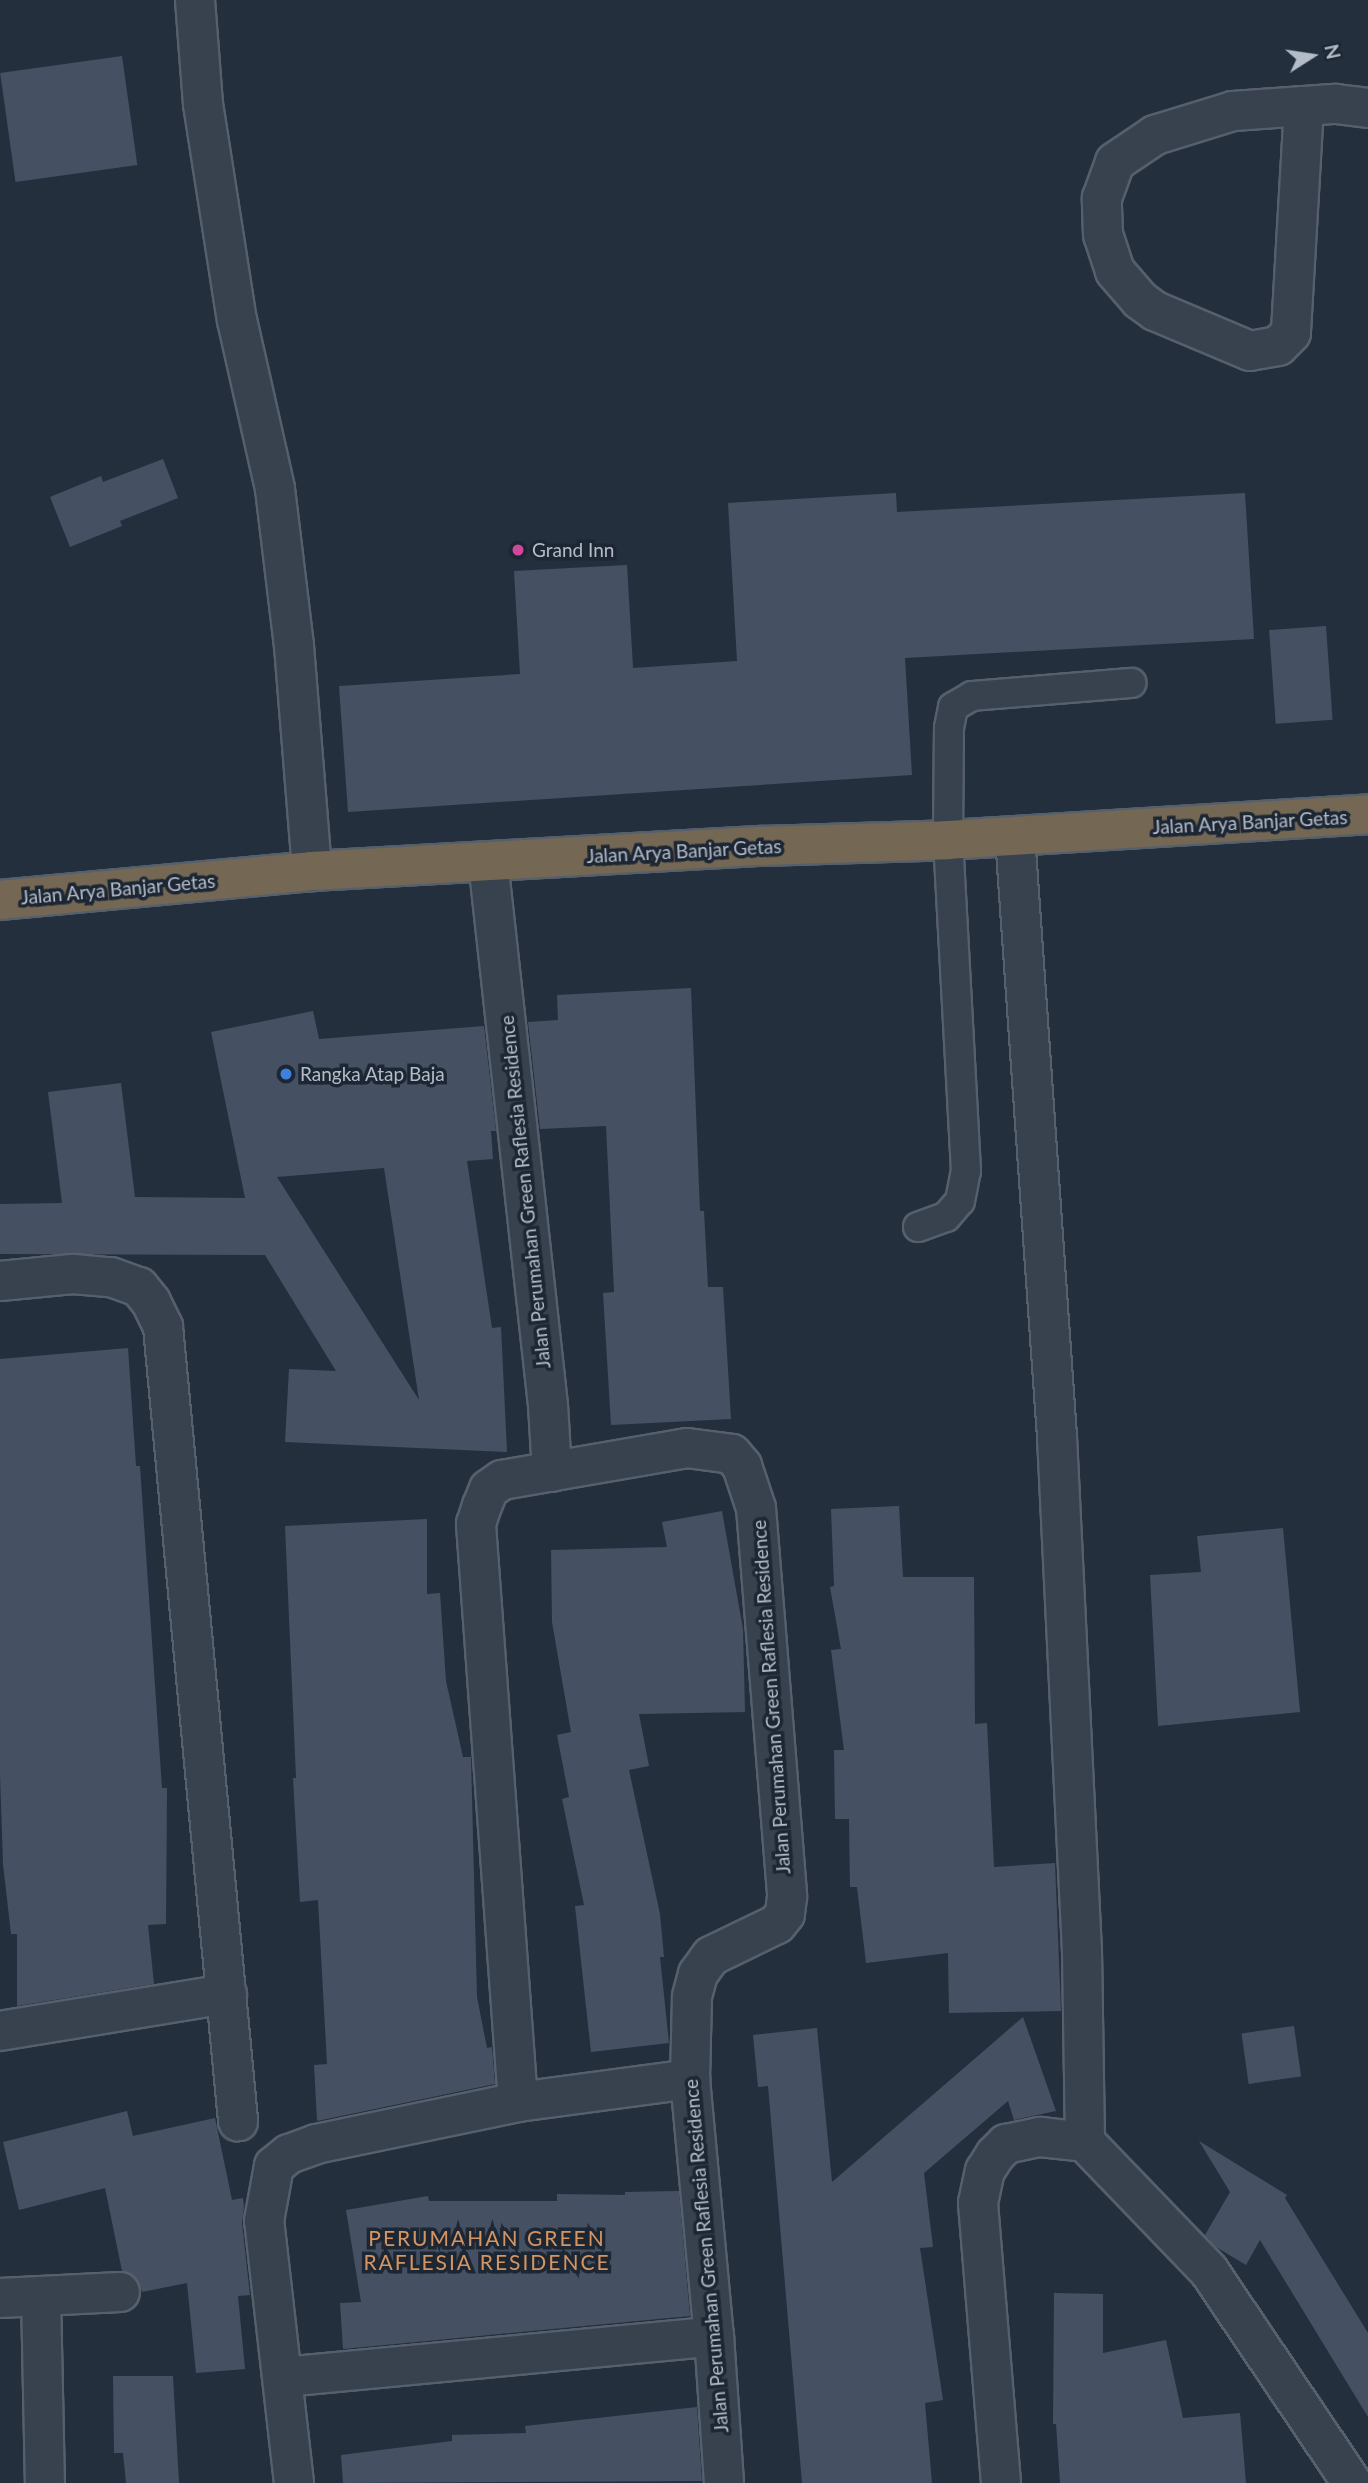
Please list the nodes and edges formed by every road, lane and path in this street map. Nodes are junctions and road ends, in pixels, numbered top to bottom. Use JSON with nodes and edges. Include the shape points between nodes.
{"nodes":[{"id":1,"x":195,"y":0,"type":"edge"},
{"id":2,"x":1304,"y":106,"type":"junction"},
{"id":3,"x":1368,"y":108,"type":"edge"},
{"id":4,"x":1131,"y":683,"type":"dead end"},
{"id":5,"x":1368,"y":814,"type":"edge"},
{"id":6,"x":1015,"y":836,"type":"junction"},
{"id":7,"x":948,"y":840,"type":"junction"},
{"id":8,"x":488,"y":861,"type":"junction"},
{"id":9,"x":312,"y":871,"type":"junction"},
{"id":10,"x":0,"y":900,"type":"edge"},
{"id":11,"x":918,"y":1227,"type":"dead end"},
{"id":12,"x":0,"y":1281,"type":"edge"},
{"id":13,"x":552,"y":1472,"type":"junction"},
{"id":14,"x":227,"y":1994,"type":"junction"},
{"id":15,"x":0,"y":2031,"type":"edge"},
{"id":16,"x":690,"y":2079,"type":"junction"},
{"id":17,"x":518,"y":2102,"type":"junction"},
{"id":18,"x":238,"y":2121,"type":"dead end"},
{"id":19,"x":1085,"y":2142,"type":"junction"},
{"id":20,"x":120,"y":2292,"type":"dead end"},
{"id":21,"x":41,"y":2296,"type":"junction"},
{"id":22,"x":0,"y":2298,"type":"edge"},
{"id":23,"x":714,"y":2336,"type":"junction"},
{"id":24,"x":284,"y":2377,"type":"junction"},
{"id":25,"x":45,"y":2483,"type":"edge"},
{"id":26,"x":293,"y":2483,"type":"edge"},
{"id":27,"x":724,"y":2483,"type":"edge"},
{"id":28,"x":1001,"y":2483,"type":"edge"},
{"id":29,"x":1352,"y":2483,"type":"edge"}],
"edges":[{"from":1,"to":9,"type":"street","via":[[203,104],[237,320],[275,489],[294,646]]},
{"from":2,"to":2,"type":"street","via":[[1233,111],[1155,135],[1115,162],[1102,198],[1103,235],[1115,271],[1140,300],[1155,311],[1250,351],[1278,346],[1291,333]]},
{"from":2,"to":3,"type":"street"},
{"from":4,"to":7,"type":"lane","via":[[972,696],[953,707]]},
{"from":5,"to":6,"type":"highway","name":"Jalan Arya Banjar Getas"},
{"from":6,"to":7,"type":"highway","name":"Jalan Arya Banjar Getas"},
{"from":6,"to":19,"type":"street","via":[[1057,1437],[1082,1951]]},
{"from":7,"to":8,"type":"highway","name":"Jalan Arya Banjar Getas"},
{"from":7,"to":11,"type":"lane","via":[[966,1171],[960,1201],[946,1217]]},
{"from":8,"to":9,"type":"highway","name":"Jalan Arya Banjar Getas"},
{"from":8,"to":13,"type":"street","name":"Jalan Perumahan Green Raflesia Residence"},
{"from":9,"to":10,"type":"highway","name":"Jalan Arya Banjar Getas"},
{"from":12,"to":14,"type":"street","via":[[73,1274],[111,1277],[139,1287],[163,1327]]},
{"from":13,"to":16,"type":"street","name":"Jalan Perumahan Green Raflesia Residence","via":[[687,1448],[712,1450],[732,1454],[742,1466],[756,1508],[785,1914],[777,1924],[711,1956],[698,1974],[692,1997]]},
{"from":13,"to":17,"type":"street","via":[[502,1480],[489,1489],[476,1524]]},
{"from":14,"to":15,"type":"street"},
{"from":14,"to":18,"type":"street"},
{"from":16,"to":17,"type":"street"},
{"from":16,"to":23,"type":"street","name":"Jalan Perumahan Green Raflesia Residence"},
{"from":17,"to":24,"type":"street","via":[[316,2144],[289,2154],[274,2166],[264,2221]]},
{"from":19,"to":28,"type":"street","via":[[1024,2138],[1006,2144],[985,2171],[978,2203]]},
{"from":19,"to":29,"type":"street","via":[[1209,2270]]},
{"from":20,"to":21,"type":"street"},
{"from":21,"to":22,"type":"street"},
{"from":21,"to":25,"type":"street"},
{"from":23,"to":24,"type":"street"},
{"from":23,"to":27,"type":"street","name":"Jalan Perumahan Green Raflesia Residence"},
{"from":24,"to":26,"type":"street"}]}
